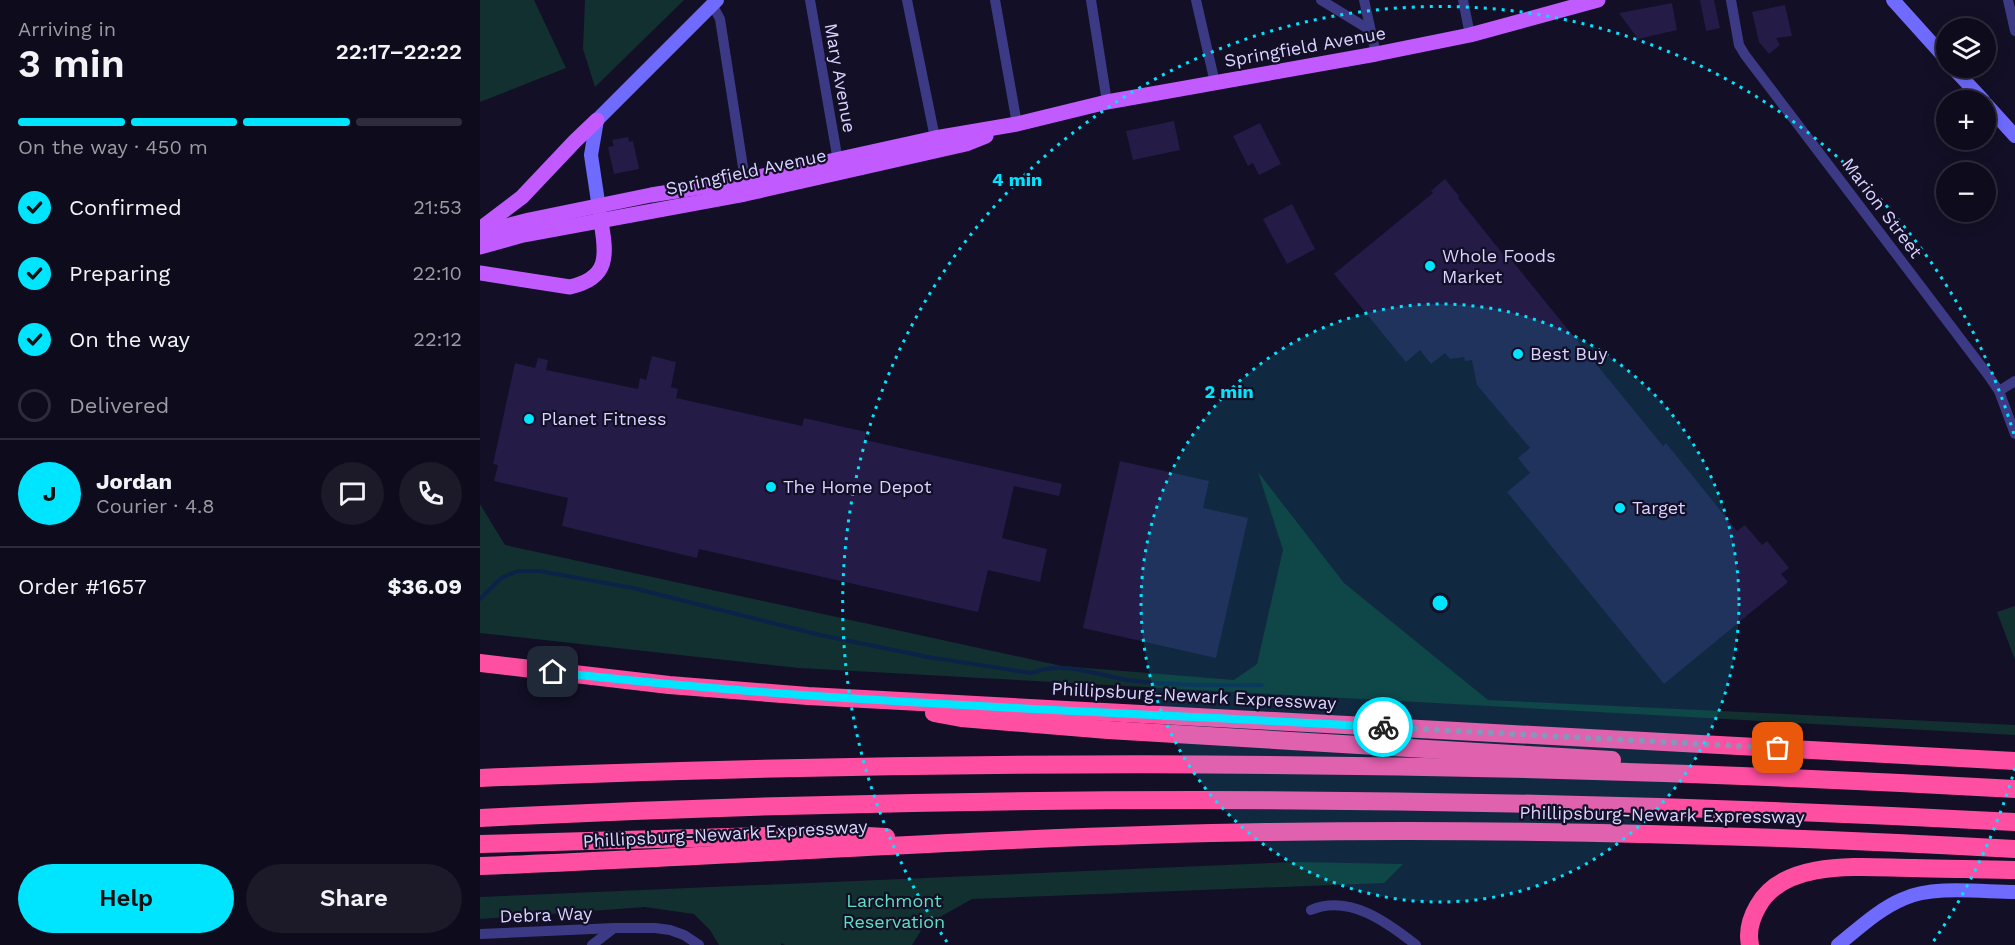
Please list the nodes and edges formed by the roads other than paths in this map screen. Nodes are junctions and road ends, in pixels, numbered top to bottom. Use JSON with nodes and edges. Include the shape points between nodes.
{"nodes":[{"id":1,"x":810,"y":0,"type":"edge"},
{"id":2,"x":907,"y":0,"type":"edge"},
{"id":3,"x":995,"y":0,"type":"edge"},
{"id":4,"x":1091,"y":0,"type":"edge"},
{"id":5,"x":1196,"y":0,"type":"edge"},
{"id":6,"x":1321,"y":0,"type":"edge"},
{"id":7,"x":1364,"y":0,"type":"edge"},
{"id":8,"x":1463,"y":0,"type":"edge"},
{"id":9,"x":1598,"y":0,"type":"edge"},
{"id":10,"x":1731,"y":0,"type":"edge"},
{"id":11,"x":1893,"y":0,"type":"edge"},
{"id":12,"x":2008,"y":0,"type":"edge"},
{"id":13,"x":714,"y":2,"type":"edge"},
{"id":14,"x":1563,"y":4,"type":"edge"},
{"id":15,"x":1370,"y":30,"type":"junction"},
{"id":16,"x":2015,"y":31,"type":"edge"},
{"id":17,"x":1470,"y":35,"type":"junction"},
{"id":18,"x":1936,"y":48,"type":"edge"},
{"id":19,"x":1376,"y":54,"type":"junction"},
{"id":20,"x":1962,"y":78,"type":"edge"},
{"id":21,"x":1215,"y":83,"type":"junction"},
{"id":22,"x":1973,"y":90,"type":"edge"},
{"id":23,"x":1107,"y":102,"type":"junction"},
{"id":24,"x":1996,"y":115,"type":"edge"},
{"id":25,"x":597,"y":120,"type":"junction"},
{"id":26,"x":1017,"y":124,"type":"junction"},
{"id":27,"x":2015,"y":136,"type":"edge"},
{"id":28,"x":935,"y":138,"type":"junction"},
{"id":29,"x":838,"y":161,"type":"junction"},
{"id":30,"x":745,"y":180,"type":"junction"},
{"id":31,"x":598,"y":205,"type":"junction"},
{"id":32,"x":601,"y":222,"type":"junction"},
{"id":33,"x":480,"y":231,"type":"edge"},
{"id":34,"x":480,"y":247,"type":"edge"},
{"id":35,"x":480,"y":273,"type":"edge"},
{"id":36,"x":2015,"y":381,"type":"edge"},
{"id":37,"x":1999,"y":391,"type":"junction"},
{"id":38,"x":2015,"y":434,"type":"edge"},
{"id":39,"x":480,"y":663,"type":"edge"},
{"id":40,"x":855,"y":699,"type":"junction"},
{"id":41,"x":2015,"y":761,"type":"edge"},
{"id":42,"x":1724,"y":776,"type":"junction"},
{"id":43,"x":480,"y":778,"type":"edge"},
{"id":44,"x":2015,"y":789,"type":"edge"},
{"id":45,"x":480,"y":818,"type":"edge"},
{"id":46,"x":2015,"y":822,"type":"edge"},
{"id":47,"x":985,"y":843,"type":"junction"},
{"id":48,"x":480,"y":844,"type":"edge"},
{"id":49,"x":2015,"y":849,"type":"edge"},
{"id":50,"x":480,"y":866,"type":"edge"},
{"id":51,"x":2015,"y":870,"type":"edge"},
{"id":52,"x":2015,"y":892,"type":"edge"},
{"id":53,"x":1311,"y":910,"type":"dead end"},
{"id":54,"x":614,"y":928,"type":"junction"},
{"id":55,"x":480,"y":934,"type":"edge"},
{"id":56,"x":592,"y":945,"type":"edge"},
{"id":57,"x":699,"y":945,"type":"edge"},
{"id":58,"x":1416,"y":945,"type":"edge"},
{"id":59,"x":1750,"y":945,"type":"edge"},
{"id":60,"x":1838,"y":945,"type":"edge"}],
"edges":[{"from":1,"to":29,"type":"street","name":"Mary Avenue"},
{"from":2,"to":28,"type":"street"},
{"from":3,"to":26,"type":"street"},
{"from":4,"to":23,"type":"street"},
{"from":5,"to":21,"type":"street"},
{"from":6,"to":15,"type":"street"},
{"from":7,"to":15,"type":"street"},
{"from":8,"to":17,"type":"street"},
{"from":9,"to":14,"type":"main road","name":"Springfield Avenue"},
{"from":10,"to":37,"type":"street","name":"Marion Street","via":[[1739,45],[1745,55]]},
{"from":11,"to":18,"type":"street"},
{"from":12,"to":16,"type":"street"},
{"from":13,"to":25,"type":"street"},
{"from":13,"to":30,"type":"street"},
{"from":14,"to":17,"type":"main road","name":"Springfield Avenue"},
{"from":15,"to":19,"type":"street"},
{"from":17,"to":19,"type":"main road","name":"Springfield Avenue"},
{"from":19,"to":21,"type":"main road","name":"Springfield Avenue"},
{"from":20,"to":22,"type":"street"},
{"from":21,"to":23,"type":"main road","name":"Springfield Avenue"},
{"from":23,"to":26,"type":"main road","name":"Springfield Avenue"},
{"from":24,"to":27,"type":"street"},
{"from":25,"to":31,"type":"street","via":[[591,155]]},
{"from":25,"to":33,"type":"main road","via":[[522,197]]},
{"from":26,"to":28,"type":"main road","name":"Springfield Avenue"},
{"from":26,"to":32,"type":"main road","name":"Springfield Avenue","via":[[966,144]]},
{"from":28,"to":29,"type":"main road","name":"Springfield Avenue"},
{"from":29,"to":30,"type":"main road","name":"Springfield Avenue"},
{"from":30,"to":31,"type":"main road","name":"Springfield Avenue"},
{"from":31,"to":32,"type":"street"},
{"from":31,"to":33,"type":"main road","name":"Springfield Avenue"},
{"from":32,"to":34,"type":"main road","name":"Springfield Avenue","via":[[523,235]]},
{"from":32,"to":35,"type":"main road","via":[[606,251],[602,269],[584,284],[570,287]]},
{"from":36,"to":37,"type":"street"},
{"from":37,"to":38,"type":"street","name":"Marion Street"},
{"from":39,"to":40,"type":"highway","name":"Phillipsburg-Newark Expressway","via":[[669,685]]},
{"from":40,"to":41,"type":"highway","name":"Phillipsburg-Newark Expressway"},
{"from":40,"to":42,"type":"highway","via":[[961,718],[1636,761]]},
{"from":42,"to":43,"type":"highway","via":[[1083,765]]},
{"from":42,"to":44,"type":"highway"},
{"from":45,"to":46,"type":"highway","name":"Phillipsburg-Newark Expressway","via":[[957,802],[1339,800],[1738,809]]},
{"from":47,"to":48,"type":"highway","via":[[830,834]]},
{"from":47,"to":49,"type":"highway","name":"Phillipsburg-Newark Expressway","via":[[1266,832],[1547,833]]},
{"from":47,"to":50,"type":"highway","name":"Phillipsburg-Newark Expressway"},
{"from":51,"to":59,"type":"highway","via":[[1860,868],[1807,872],[1766,894],[1752,918]]},
{"from":52,"to":60,"type":"street","via":[[1912,895],[1889,906]]},
{"from":53,"to":58,"type":"street","via":[[1333,905],[1358,910],[1382,920]]},
{"from":54,"to":55,"type":"street","name":"Debra Way"},
{"from":54,"to":56,"type":"street"},
{"from":54,"to":57,"type":"street","name":"Debra Way","via":[[670,930]]}]}
